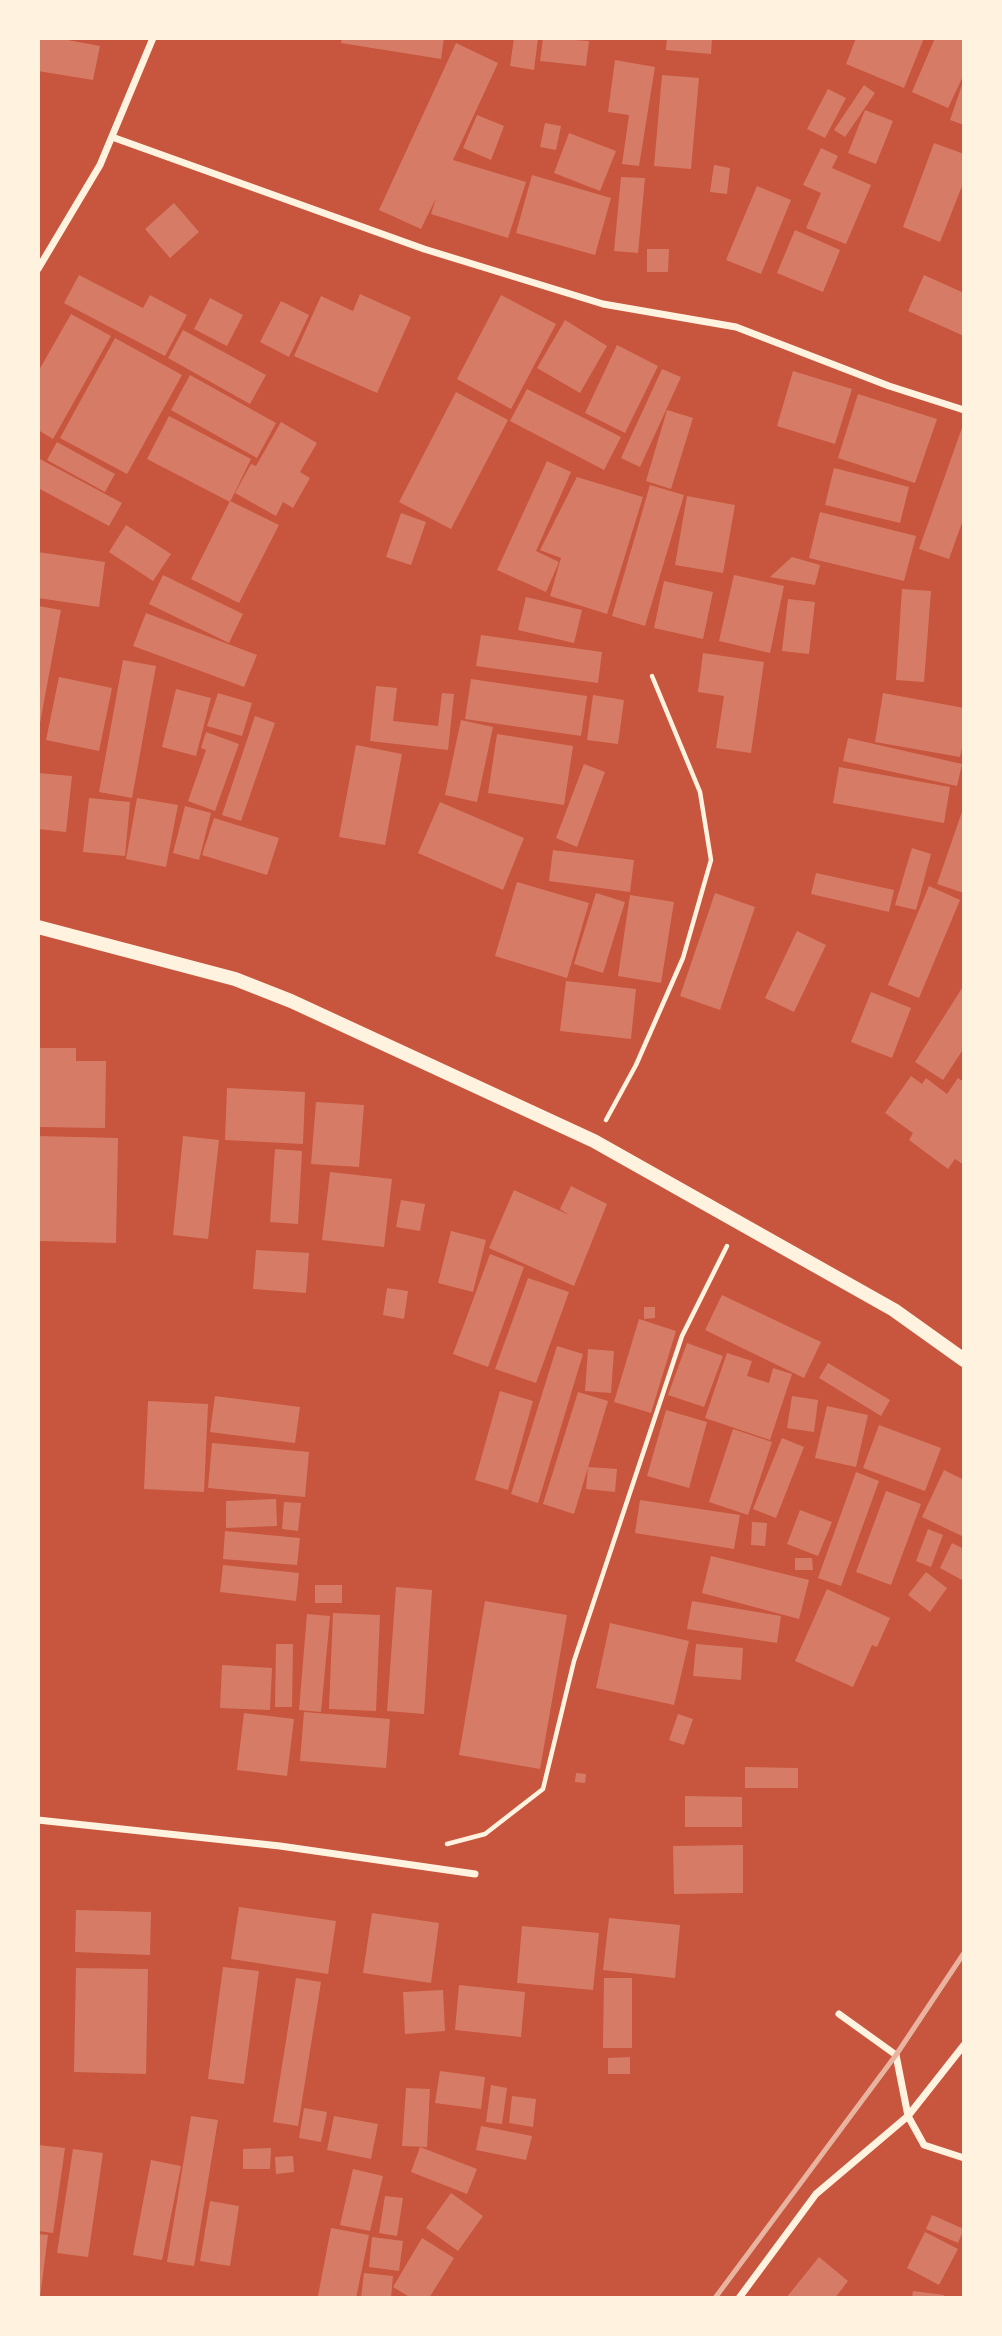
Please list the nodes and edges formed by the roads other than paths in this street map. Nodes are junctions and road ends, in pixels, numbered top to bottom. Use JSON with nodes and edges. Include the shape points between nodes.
{"nodes":[{"id":1,"x":153,"y":38,"type":"edge"},
{"id":2,"x":112,"y":137,"type":"junction"},
{"id":3,"x":38,"y":269,"type":"edge"},
{"id":4,"x":964,"y":410,"type":"edge"},
{"id":5,"x":38,"y":927,"type":"edge"},
{"id":6,"x":964,"y":1360,"type":"edge"},
{"id":7,"x":38,"y":1820,"type":"edge"},
{"id":8,"x":475,"y":1874,"type":"dead end"},
{"id":9,"x":839,"y":2014,"type":"dead end"},
{"id":10,"x":964,"y":2045,"type":"edge"},
{"id":11,"x":908,"y":2116,"type":"junction"},
{"id":12,"x":964,"y":2158,"type":"edge"},
{"id":13,"x":739,"y":2298,"type":"edge"}],
"edges":[{"from":1,"to":2,"type":"street"},
{"from":2,"to":3,"type":"street"},
{"from":2,"to":4,"type":"street","via":[[424,248],[603,304],[736,327]]},
{"from":5,"to":6,"type":"main road","via":[[246,983],[594,1141],[894,1310]]},
{"from":7,"to":8,"type":"street","via":[[280,1846]]},
{"from":9,"to":11,"type":"street","via":[[896,2055]]},
{"from":10,"to":11,"type":"street"},
{"from":11,"to":12,"type":"street","via":[[923,2145]]},
{"from":11,"to":13,"type":"street","via":[[816,2194]]}]}
